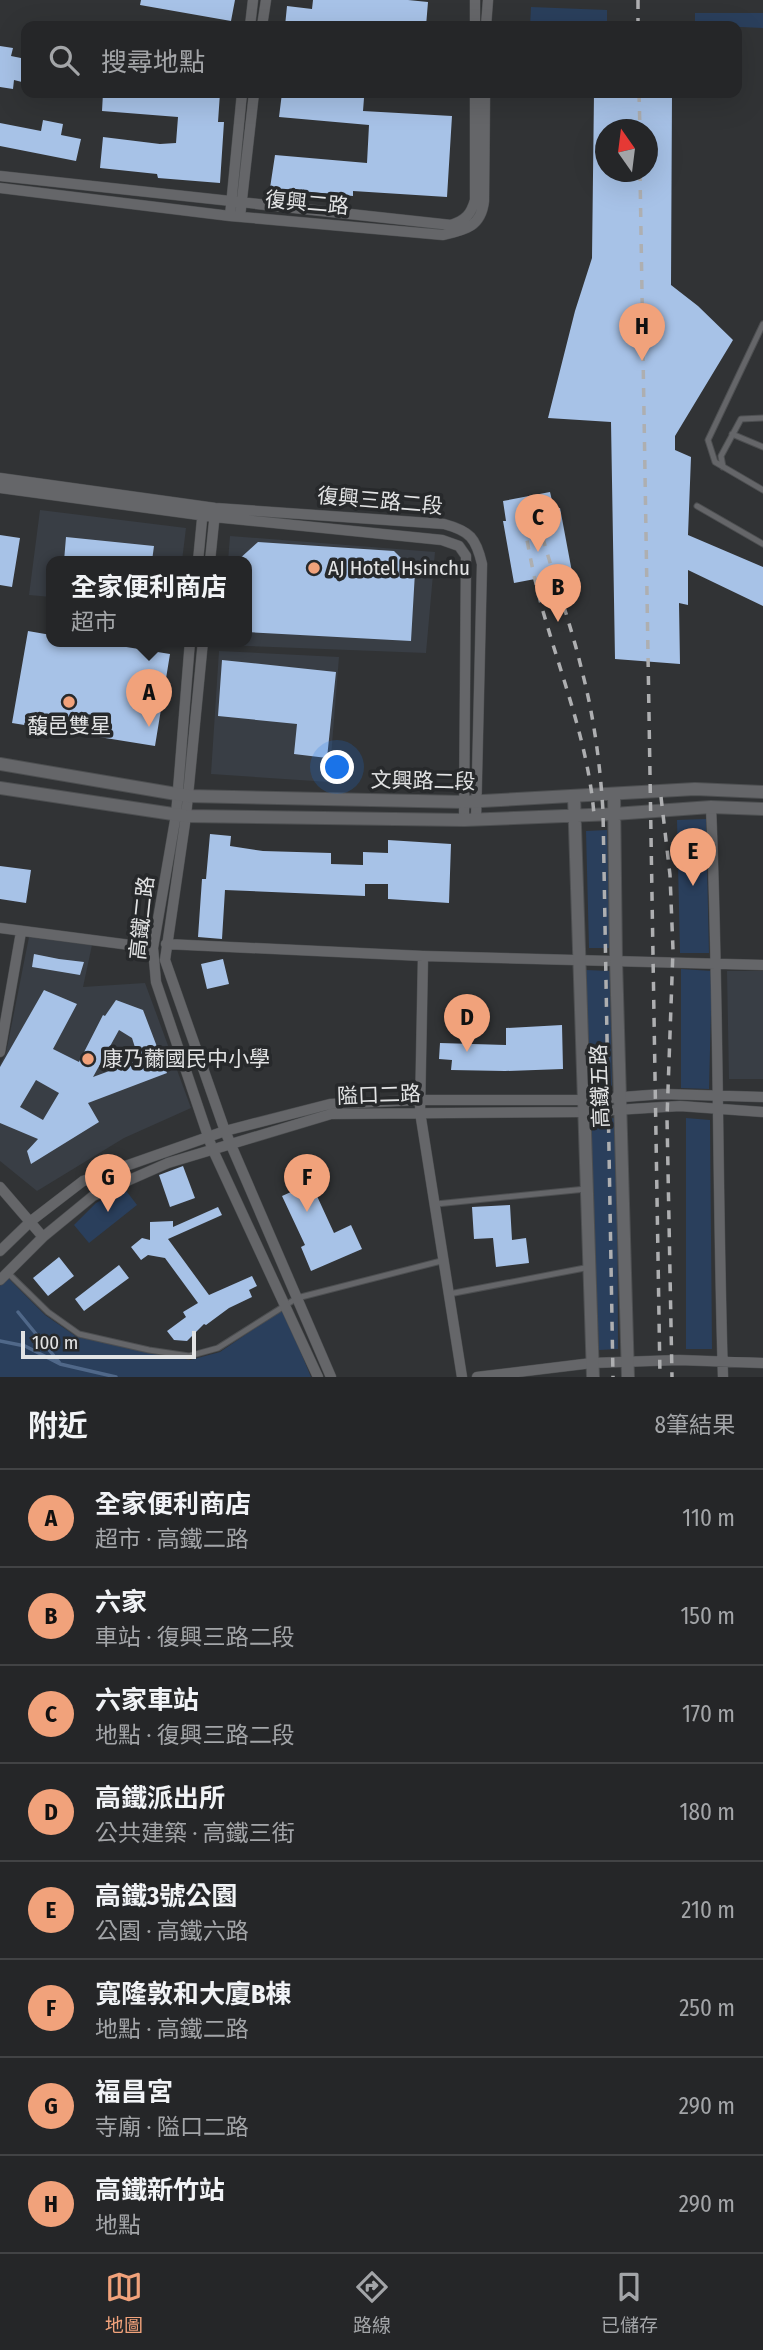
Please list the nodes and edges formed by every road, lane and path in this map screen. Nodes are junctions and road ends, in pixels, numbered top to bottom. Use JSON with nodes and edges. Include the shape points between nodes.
{"nodes":[{"id":1,"x":253,"y":0,"type":"edge"},
{"id":2,"x":265,"y":0,"type":"edge"},
{"id":3,"x":475,"y":0,"type":"edge"},
{"id":4,"x":488,"y":0,"type":"edge"},
{"id":5,"x":251,"y":21,"type":"edge"},
{"id":6,"x":263,"y":21,"type":"edge"},
{"id":7,"x":475,"y":21,"type":"edge"},
{"id":8,"x":486,"y":21,"type":"edge"},
{"id":9,"x":242,"y":98,"type":"edge"},
{"id":10,"x":253,"y":98,"type":"edge"},
{"id":11,"x":475,"y":98,"type":"edge"},
{"id":12,"x":485,"y":98,"type":"edge"},
{"id":13,"x":0,"y":176,"type":"edge"},
{"id":14,"x":0,"y":188,"type":"edge"},
{"id":15,"x":235,"y":201,"type":"junction"},
{"id":16,"x":235,"y":216,"type":"junction"},
{"id":17,"x":763,"y":324,"type":"edge"},
{"id":18,"x":763,"y":418,"type":"edge"},
{"id":19,"x":732,"y":434,"type":"junction"},
{"id":20,"x":763,"y":447,"type":"edge"},
{"id":21,"x":723,"y":467,"type":"junction"},
{"id":22,"x":0,"y":478,"type":"edge"},
{"id":23,"x":0,"y":488,"type":"edge"},
{"id":24,"x":763,"y":490,"type":"edge"},
{"id":25,"x":697,"y":506,"type":"dead end"},
{"id":26,"x":203,"y":510,"type":"junction"},
{"id":27,"x":215,"y":512,"type":"junction"},
{"id":28,"x":763,"y":544,"type":"edge"},
{"id":29,"x":198,"y":556,"type":"edge"},
{"id":30,"x":211,"y":556,"type":"edge"},
{"id":31,"x":190,"y":647,"type":"edge"},
{"id":32,"x":201,"y":647,"type":"edge"},
{"id":33,"x":0,"y":764,"type":"edge"},
{"id":34,"x":0,"y":788,"type":"edge"},
{"id":35,"x":763,"y":792,"type":"edge"},
{"id":36,"x":614,"y":794,"type":"junction"},
{"id":37,"x":182,"y":795,"type":"junction"},
{"id":38,"x":574,"y":796,"type":"junction"},
{"id":39,"x":470,"y":802,"type":"junction"},
{"id":40,"x":711,"y":807,"type":"junction"},
{"id":41,"x":763,"y":809,"type":"edge"},
{"id":42,"x":614,"y":814,"type":"junction"},
{"id":43,"x":181,"y":815,"type":"junction"},
{"id":44,"x":576,"y":816,"type":"junction"},
{"id":45,"x":470,"y":820,"type":"junction"},
{"id":46,"x":0,"y":928,"type":"edge"},
{"id":47,"x":21,"y":932,"type":"junction"},
{"id":48,"x":166,"y":944,"type":"junction"},
{"id":49,"x":153,"y":948,"type":"junction"},
{"id":50,"x":423,"y":956,"type":"junction"},
{"id":51,"x":580,"y":960,"type":"junction"},
{"id":52,"x":616,"y":960,"type":"junction"},
{"id":53,"x":717,"y":964,"type":"junction"},
{"id":54,"x":763,"y":965,"type":"edge"},
{"id":55,"x":0,"y":1052,"type":"edge"},
{"id":56,"x":680,"y":1094,"type":"junction"},
{"id":57,"x":718,"y":1095,"type":"junction"},
{"id":58,"x":620,"y":1096,"type":"junction"},
{"id":59,"x":763,"y":1097,"type":"edge"},
{"id":60,"x":420,"y":1100,"type":"junction"},
{"id":61,"x":583,"y":1106,"type":"junction"},
{"id":62,"x":680,"y":1107,"type":"junction"},
{"id":63,"x":717,"y":1109,"type":"junction"},
{"id":64,"x":620,"y":1110,"type":"junction"},
{"id":65,"x":420,"y":1112,"type":"junction"},
{"id":66,"x":763,"y":1112,"type":"edge"},
{"id":67,"x":225,"y":1131,"type":"junction"},
{"id":68,"x":208,"y":1137,"type":"junction"},
{"id":69,"x":230,"y":1143,"type":"junction"},
{"id":70,"x":212,"y":1148,"type":"junction"},
{"id":71,"x":0,"y":1187,"type":"edge"},
{"id":72,"x":586,"y":1189,"type":"junction"},
{"id":73,"x":436,"y":1204,"type":"junction"},
{"id":74,"x":31,"y":1221,"type":"junction"},
{"id":75,"x":43,"y":1237,"type":"junction"},
{"id":76,"x":0,"y":1251,"type":"edge"},
{"id":77,"x":444,"y":1260,"type":"junction"},
{"id":78,"x":0,"y":1262,"type":"edge"},
{"id":79,"x":590,"y":1267,"type":"junction"},
{"id":80,"x":3,"y":1276,"type":"edge"},
{"id":81,"x":449,"y":1294,"type":"junction"},
{"id":82,"x":297,"y":1298,"type":"junction"},
{"id":83,"x":284,"y":1304,"type":"junction"},
{"id":84,"x":723,"y":1360,"type":"junction"},
{"id":85,"x":593,"y":1363,"type":"junction"},
{"id":86,"x":628,"y":1363,"type":"junction"},
{"id":87,"x":763,"y":1363,"type":"edge"},
{"id":88,"x":318,"y":1377,"type":"edge"},
{"id":89,"x":331,"y":1377,"type":"edge"},
{"id":90,"x":462,"y":1377,"type":"edge"},
{"id":91,"x":477,"y":1377,"type":"edge"},
{"id":92,"x":593,"y":1377,"type":"edge"},
{"id":93,"x":628,"y":1377,"type":"edge"},
{"id":94,"x":723,"y":1377,"type":"edge"}],
"edges":[{"from":1,"to":5,"type":"street"},
{"from":2,"to":6,"type":"street"},
{"from":3,"to":7,"type":"street"},
{"from":4,"to":8,"type":"street"},
{"from":9,"to":15,"type":"street"},
{"from":10,"to":15,"type":"street"},
{"from":11,"to":15,"type":"street","name":"復興二路","via":[[475,200],[463,221],[436,225]]},
{"from":12,"to":16,"type":"street","name":"復興二路","via":[[483,208],[468,230],[443,235]]},
{"from":13,"to":15,"type":"street","name":"復興二路"},
{"from":14,"to":16,"type":"street","name":"復興二路"},
{"from":15,"to":16,"type":"street"},
{"from":17,"to":21,"type":"lane","via":[[708,440],[715,461]]},
{"from":18,"to":19,"type":"lane","via":[[741,419]]},
{"from":19,"to":20,"type":"lane"},
{"from":19,"to":21,"type":"lane","via":[[721,456]]},
{"from":21,"to":24,"type":"lane"},
{"from":22,"to":26,"type":"street","name":"復興三路二段"},
{"from":23,"to":26,"type":"street","name":"復興三路二段"},
{"from":25,"to":28,"type":"lane"},
{"from":26,"to":27,"type":"street","name":"復興三路二段"},
{"from":26,"to":29,"type":"street"},
{"from":27,"to":30,"type":"street"},
{"from":27,"to":39,"type":"street","name":"復興三路二段","via":[[442,540],[459,546],[466,555]]},
{"from":27,"to":39,"type":"street","name":"復興三路二段","via":[[444,524],[468,533],[482,564]]},
{"from":31,"to":37,"type":"street","name":"高鐵二路"},
{"from":32,"to":37,"type":"street","name":"高鐵二路"},
{"from":33,"to":37,"type":"street","name":"文興路二段"},
{"from":34,"to":43,"type":"street","name":"文興路二段"},
{"from":35,"to":36,"type":"street","name":"文興路二段","via":[[695,789]]},
{"from":36,"to":38,"type":"street","name":"文興路二段"},
{"from":36,"to":42,"type":"street","name":"高鐵五路"},
{"from":37,"to":39,"type":"street","name":"文興路二段"},
{"from":37,"to":43,"type":"street","name":"高鐵二路"},
{"from":38,"to":39,"type":"street","name":"文興路二段"},
{"from":38,"to":44,"type":"street","name":"高鐵五路"},
{"from":39,"to":45,"type":"street","name":"復興三路二段"},
{"from":40,"to":41,"type":"street","name":"文興路二段"},
{"from":40,"to":42,"type":"street","name":"文興路二段"},
{"from":40,"to":53,"type":"street"},
{"from":42,"to":44,"type":"street","name":"文興路二段"},
{"from":42,"to":52,"type":"street","name":"高鐵五路"},
{"from":43,"to":45,"type":"street","name":"文興路二段"},
{"from":43,"to":48,"type":"street","name":"高鐵二路"},
{"from":43,"to":49,"type":"street","name":"高鐵二路"},
{"from":44,"to":45,"type":"street","name":"文興路二段"},
{"from":44,"to":51,"type":"street","name":"高鐵五路"},
{"from":46,"to":47,"type":"street"},
{"from":47,"to":49,"type":"street"},
{"from":47,"to":55,"type":"street"},
{"from":48,"to":50,"type":"street"},
{"from":48,"to":67,"type":"street","name":"高鐵二路","via":[[169,977]]},
{"from":49,"to":68,"type":"street","name":"高鐵二路","via":[[156,982]]},
{"from":50,"to":51,"type":"street"},
{"from":50,"to":60,"type":"street"},
{"from":51,"to":52,"type":"street"},
{"from":51,"to":61,"type":"street","name":"高鐵五路"},
{"from":52,"to":53,"type":"street"},
{"from":52,"to":58,"type":"street","name":"高鐵五路"},
{"from":53,"to":54,"type":"street"},
{"from":53,"to":57,"type":"street"},
{"from":56,"to":57,"type":"street","name":"隘口二路"},
{"from":56,"to":58,"type":"street","name":"隘口二路"},
{"from":56,"to":62,"type":"street"},
{"from":57,"to":59,"type":"street","name":"隘口二路"},
{"from":57,"to":63,"type":"street"},
{"from":58,"to":61,"type":"street","name":"隘口二路"},
{"from":58,"to":64,"type":"street","name":"高鐵五路"},
{"from":60,"to":61,"type":"street","name":"隘口二路"},
{"from":60,"to":65,"type":"street"},
{"from":60,"to":67,"type":"street","name":"隘口二路","via":[[330,1104]]},
{"from":61,"to":64,"type":"street","name":"隘口二路"},
{"from":61,"to":65,"type":"street","name":"隘口二路"},
{"from":61,"to":72,"type":"street","name":"高鐵五路"},
{"from":62,"to":63,"type":"street","name":"隘口二路"},
{"from":62,"to":64,"type":"street","name":"隘口二路"},
{"from":63,"to":66,"type":"street","name":"隘口二路"},
{"from":63,"to":84,"type":"street"},
{"from":64,"to":86,"type":"street","name":"高鐵五路"},
{"from":65,"to":69,"type":"street","name":"隘口二路","via":[[331,1114]]},
{"from":65,"to":73,"type":"street"},
{"from":67,"to":68,"type":"street","name":"隘口二路"},
{"from":67,"to":69,"type":"street","name":"高鐵二路"},
{"from":68,"to":70,"type":"street","name":"高鐵二路"},
{"from":68,"to":74,"type":"street","name":"隘口二路","via":[[83,1181]]},
{"from":69,"to":70,"type":"street","name":"隘口二路"},
{"from":69,"to":82,"type":"street","name":"高鐵二路"},
{"from":70,"to":75,"type":"street","name":"隘口二路","via":[[93,1196]]},
{"from":70,"to":83,"type":"street","name":"高鐵二路"},
{"from":71,"to":74,"type":"street"},
{"from":72,"to":73,"type":"lane"},
{"from":72,"to":79,"type":"street","name":"高鐵五路"},
{"from":73,"to":77,"type":"street"},
{"from":74,"to":75,"type":"street"},
{"from":74,"to":76,"type":"street","name":"隘口二路"},
{"from":75,"to":80,"type":"street","name":"隘口二路"},
{"from":77,"to":81,"type":"street"},
{"from":77,"to":82,"type":"lane"},
{"from":78,"to":80,"type":"street"},
{"from":79,"to":81,"type":"lane"},
{"from":79,"to":85,"type":"street","name":"高鐵五路"},
{"from":80,"to":83,"type":"lane","via":[[79,1334],[189,1356],[218,1348]]},
{"from":81,"to":90,"type":"street"},
{"from":82,"to":83,"type":"lane"},
{"from":82,"to":89,"type":"street","name":"高鐵二路"},
{"from":83,"to":88,"type":"street","name":"高鐵二路"},
{"from":84,"to":86,"type":"street"},
{"from":84,"to":87,"type":"street"},
{"from":84,"to":94,"type":"street"},
{"from":85,"to":86,"type":"street"},
{"from":85,"to":91,"type":"street"},
{"from":85,"to":92,"type":"street","name":"高鐵五路"},
{"from":86,"to":93,"type":"street","name":"高鐵五路"}]}
